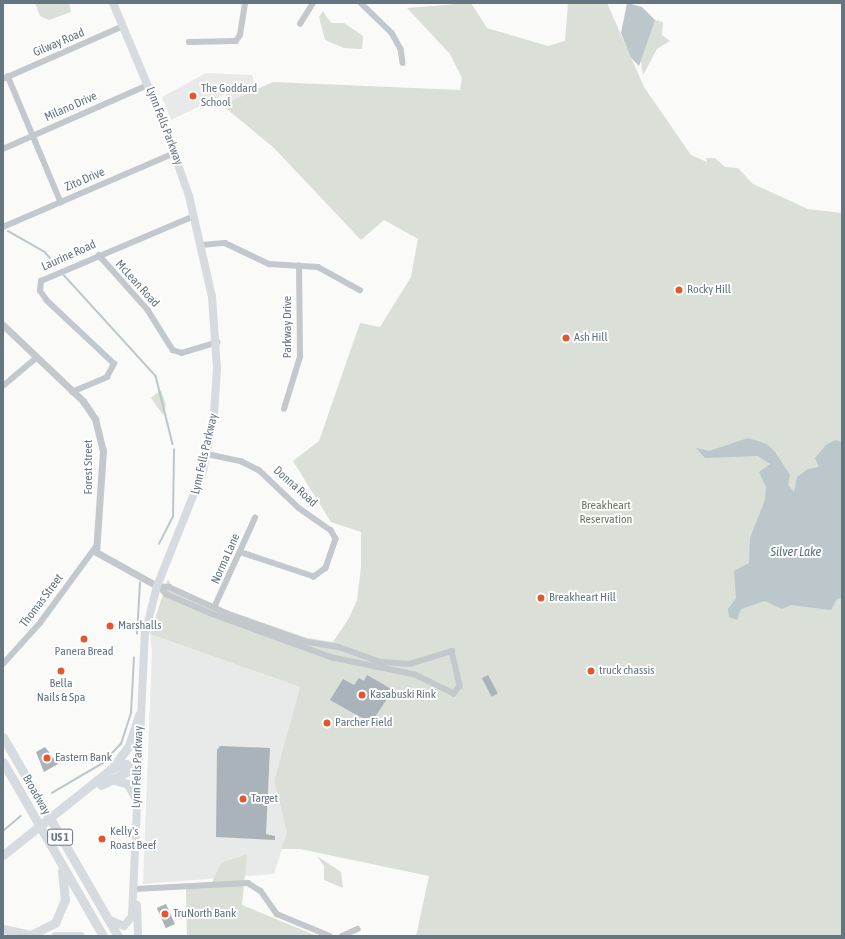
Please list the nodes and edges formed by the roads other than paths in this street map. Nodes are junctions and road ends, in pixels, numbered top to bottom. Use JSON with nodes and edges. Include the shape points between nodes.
{"nodes":[{"id":1,"x":113,"y":3,"type":"edge"},
{"id":2,"x":245,"y":3,"type":"edge"},
{"id":3,"x":313,"y":3,"type":"edge"},
{"id":4,"x":361,"y":3,"type":"edge"},
{"id":5,"x":300,"y":24,"type":"dead end"},
{"id":6,"x":123,"y":26,"type":"junction"},
{"id":7,"x":189,"y":42,"type":"dead end"},
{"id":8,"x":403,"y":63,"type":"dead end"},
{"id":9,"x":6,"y":78,"type":"edge"},
{"id":10,"x":148,"y":85,"type":"junction"},
{"id":11,"x":34,"y":135,"type":"junction"},
{"id":12,"x":3,"y":149,"type":"edge"},
{"id":13,"x":175,"y":153,"type":"junction"},
{"id":14,"x":62,"y":202,"type":"junction"},
{"id":15,"x":194,"y":216,"type":"junction"},
{"id":16,"x":3,"y":227,"type":"edge"},
{"id":17,"x":201,"y":245,"type":"junction"},
{"id":18,"x":99,"y":255,"type":"junction"},
{"id":19,"x":299,"y":266,"type":"junction"},
{"id":20,"x":360,"y":290,"type":"dead end"},
{"id":21,"x":3,"y":325,"type":"edge"},
{"id":22,"x":216,"y":342,"type":"junction"},
{"id":23,"x":35,"y":359,"type":"junction"},
{"id":24,"x":3,"y":386,"type":"edge"},
{"id":25,"x":72,"y":392,"type":"junction"},
{"id":26,"x":284,"y":409,"type":"dead end"},
{"id":27,"x":207,"y":454,"type":"junction"},
{"id":28,"x":255,"y":518,"type":"dead end"},
{"id":29,"x":95,"y":548,"type":"junction"},
{"id":30,"x":242,"y":553,"type":"junction"},
{"id":31,"x":157,"y":586,"type":"junction"},
{"id":32,"x":214,"y":608,"type":"junction"},
{"id":33,"x":356,"y":653,"type":"junction"},
{"id":34,"x":3,"y":664,"type":"edge"},
{"id":35,"x":353,"y":664,"type":"junction"},
{"id":36,"x":403,"y":664,"type":"junction"},
{"id":37,"x":402,"y":673,"type":"junction"},
{"id":38,"x":139,"y":715,"type":"junction"},
{"id":39,"x":3,"y":737,"type":"edge"},
{"id":40,"x":3,"y":762,"type":"edge"},
{"id":41,"x":137,"y":767,"type":"junction"},
{"id":42,"x":111,"y":769,"type":"junction"},
{"id":43,"x":107,"y":780,"type":"junction"},
{"id":44,"x":137,"y":801,"type":"junction"},
{"id":45,"x":59,"y":814,"type":"junction"},
{"id":46,"x":33,"y":835,"type":"junction"},
{"id":47,"x":3,"y":855,"type":"edge"},
{"id":48,"x":3,"y":862,"type":"edge"},
{"id":49,"x":60,"y":862,"type":"junction"},
{"id":50,"x":135,"y":888,"type":"junction"},
{"id":51,"x":108,"y":919,"type":"junction"},
{"id":52,"x":3,"y":929,"type":"edge"},
{"id":53,"x":358,"y":929,"type":"dead end"},
{"id":54,"x":55,"y":936,"type":"edge"},
{"id":55,"x":80,"y":936,"type":"edge"},
{"id":56,"x":103,"y":936,"type":"edge"},
{"id":57,"x":118,"y":936,"type":"edge"},
{"id":58,"x":138,"y":936,"type":"edge"},
{"id":59,"x":330,"y":936,"type":"edge"},
{"id":60,"x":342,"y":936,"type":"edge"}],
"edges":[{"from":1,"to":6,"type":"main road","name":"Lynn Fells Parkway"},
{"from":2,"to":7,"type":"street","via":[[240,35],[236,41]]},
{"from":3,"to":5,"type":"street"},
{"from":4,"to":8,"type":"street","via":[[392,33],[401,49]]},
{"from":6,"to":9,"type":"street","name":"Gilway Road"},
{"from":6,"to":10,"type":"main road","name":"Lynn Fells Parkway"},
{"from":9,"to":11,"type":"street"},
{"from":10,"to":11,"type":"street","name":"Milano Drive"},
{"from":10,"to":13,"type":"main road","name":"Lynn Fells Parkway"},
{"from":11,"to":12,"type":"street","name":"Milano Drive"},
{"from":11,"to":14,"type":"street"},
{"from":13,"to":14,"type":"street","name":"Zito Drive"},
{"from":13,"to":15,"type":"main road","name":"Lynn Fells Parkway"},
{"from":14,"to":16,"type":"street","name":"Zito Drive"},
{"from":15,"to":17,"type":"main road","name":"Lynn Fells Parkway"},
{"from":15,"to":18,"type":"street","name":"Laurine Road"},
{"from":17,"to":19,"type":"street","via":[[225,243],[269,264]]},
{"from":17,"to":22,"type":"main road","name":"Lynn Fells Parkway"},
{"from":18,"to":22,"type":"street","name":"McLean Road","via":[[148,310],[174,350],[182,352]]},
{"from":18,"to":25,"type":"street","name":"Laurine Road","via":[[48,276],[40,284],[47,301],[114,364],[107,377]]},
{"from":19,"to":20,"type":"street","via":[[322,268]]},
{"from":19,"to":26,"type":"street","name":"Parkway Drive","via":[[300,357]]},
{"from":21,"to":23,"type":"street","name":"Forest Street"},
{"from":22,"to":27,"type":"main road","name":"Lynn Fells Parkway","via":[[216,396]]},
{"from":23,"to":24,"type":"street"},
{"from":23,"to":25,"type":"street","name":"Forest Street"},
{"from":25,"to":29,"type":"street","name":"Forest Street","via":[[94,415],[102,444]]},
{"from":27,"to":30,"type":"street","name":"Donna Road","via":[[241,461],[259,470],[299,508],[332,530],[336,539],[326,568],[314,577]]},
{"from":27,"to":31,"type":"main road","name":"Lynn Fells Parkway","via":[[192,506]]},
{"from":28,"to":30,"type":"street","name":"Norma Lane"},
{"from":29,"to":31,"type":"street","via":[[97,553]]},
{"from":29,"to":34,"type":"street","name":"Thomas Street","via":[[40,624]]},
{"from":30,"to":32,"type":"street","name":"Norma Lane"},
{"from":31,"to":32,"type":"street","via":[[169,587]]},
{"from":31,"to":35,"type":"street","via":[[166,595],[211,614]]},
{"from":31,"to":38,"type":"main road","name":"Lynn Fells Parkway","via":[[145,634]]},
{"from":32,"to":33,"type":"street","via":[[307,642]]},
{"from":33,"to":35,"type":"street"},
{"from":33,"to":36,"type":"street"},
{"from":35,"to":37,"type":"street"},
{"from":36,"to":37,"type":"street"},
{"from":36,"to":37,"type":"street","via":[[452,651],[460,686],[454,694]]},
{"from":38,"to":41,"type":"main road","name":"Lynn Fells Parkway"},
{"from":38,"to":42,"type":"highway","via":[[129,746]]},
{"from":39,"to":51,"type":"highway","name":"Broadway","number":"US 1"},
{"from":40,"to":49,"type":"highway","name":"Broadway","number":"US 1"},
{"from":41,"to":42,"type":"highway","via":[[126,764]]},
{"from":41,"to":43,"type":"highway"},
{"from":41,"to":44,"type":"main road","name":"Lynn Fells Parkway"},
{"from":42,"to":45,"type":"highway"},
{"from":43,"to":44,"type":"highway","via":[[126,782]]},
{"from":43,"to":45,"type":"highway"},
{"from":44,"to":50,"type":"main road","name":"Lynn Fells Parkway"},
{"from":45,"to":46,"type":"highway"},
{"from":46,"to":47,"type":"highway"},
{"from":46,"to":48,"type":"highway"},
{"from":49,"to":52,"type":"highway","via":[[65,900],[55,923],[31,935]]},
{"from":49,"to":56,"type":"highway","name":"Broadway","number":"US 1"},
{"from":50,"to":51,"type":"main road","name":"Lynn Fells Parkway","via":[[129,924],[121,926]]},
{"from":50,"to":58,"type":"main road","name":"Lynn Fells Parkway"},
{"from":50,"to":59,"type":"street","via":[[248,883],[261,891],[279,915]]},
{"from":51,"to":57,"type":"highway","name":"Broadway","number":"US 1"},
{"from":53,"to":60,"type":"street"},
{"from":54,"to":55,"type":"highway"}]}
